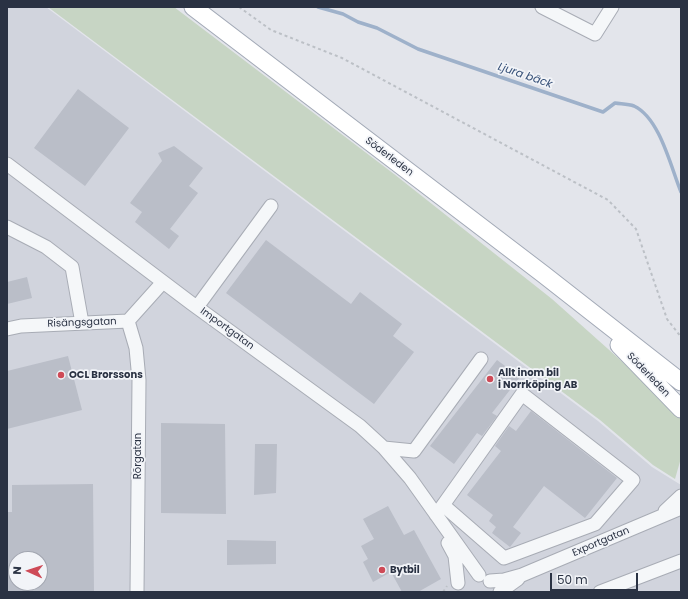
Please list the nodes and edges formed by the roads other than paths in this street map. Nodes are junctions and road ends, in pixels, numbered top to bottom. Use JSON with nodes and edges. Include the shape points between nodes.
{"nodes":[{"id":1,"x":192,"y":7,"type":"edge"},
{"id":2,"x":542,"y":7,"type":"edge"},
{"id":3,"x":612,"y":7,"type":"edge"},
{"id":4,"x":7,"y":164,"type":"edge"},
{"id":5,"x":270,"y":206,"type":"dead end"},
{"id":6,"x":7,"y":228,"type":"edge"},
{"id":7,"x":163,"y":282,"type":"junction"},
{"id":8,"x":198,"y":307,"type":"junction"},
{"id":9,"x":585,"y":308,"type":"junction"},
{"id":10,"x":128,"y":321,"type":"junction"},
{"id":11,"x":82,"y":323,"type":"junction"},
{"id":12,"x":7,"y":329,"type":"edge"},
{"id":13,"x":615,"y":340,"type":"junction"},
{"id":14,"x":481,"y":359,"type":"dead end"},
{"id":15,"x":681,"y":382,"type":"edge"},
{"id":16,"x":681,"y":395,"type":"edge"},
{"id":17,"x":681,"y":409,"type":"edge"},
{"id":18,"x":384,"y":448,"type":"junction"},
{"id":19,"x":681,"y":496,"type":"edge"},
{"id":20,"x":681,"y":508,"type":"edge"},
{"id":21,"x":437,"y":510,"type":"junction"},
{"id":22,"x":658,"y":517,"type":"junction"},
{"id":23,"x":681,"y":561,"type":"edge"},
{"id":24,"x":522,"y":575,"type":"junction"},
{"id":25,"x":488,"y":583,"type":"edge"},
{"id":26,"x":456,"y":587,"type":"edge"},
{"id":27,"x":137,"y":592,"type":"edge"},
{"id":28,"x":500,"y":592,"type":"edge"},
{"id":29,"x":600,"y":592,"type":"edge"}],
"edges":[{"from":1,"to":9,"type":"main road","name":"Söderleden"},
{"from":2,"to":3,"type":"street","via":[[595,34]]},
{"from":4,"to":7,"type":"street","name":"Importgatan"},
{"from":5,"to":8,"type":"street"},
{"from":6,"to":11,"type":"street","via":[[46,247],[72,267]]},
{"from":7,"to":8,"type":"street","name":"Importgatan"},
{"from":7,"to":10,"type":"street","name":"Risängsgatan"},
{"from":8,"to":18,"type":"street","name":"Importgatan","via":[[360,426]]},
{"from":9,"to":13,"type":"main road","name":"Söderleden"},
{"from":9,"to":15,"type":"main road","name":"Söderleden"},
{"from":10,"to":11,"type":"street","name":"Risängsgatan"},
{"from":10,"to":27,"type":"street","name":"Rörgatan","via":[[136,348],[139,380]]},
{"from":11,"to":12,"type":"street","name":"Risängsgatan"},
{"from":13,"to":16,"type":"main road","name":"Söderleden"},
{"from":13,"to":17,"type":"main road","name":"Söderleden"},
{"from":14,"to":18,"type":"street","via":[[414,452]]},
{"from":18,"to":21,"type":"street","name":"Importgatan"},
{"from":19,"to":22,"type":"street","name":"Exportgatan"},
{"from":20,"to":22,"type":"street","name":"Exportgatan"},
{"from":21,"to":21,"type":"street","via":[[522,394],[633,480],[595,524],[504,558]]},
{"from":21,"to":25,"type":"street","name":"Importgatan"},
{"from":21,"to":26,"type":"street","name":"Importgatan","via":[[455,556]]},
{"from":22,"to":24,"type":"street","name":"Exportgatan"},
{"from":23,"to":29,"type":"street"},
{"from":24,"to":25,"type":"street","name":"Exportgatan"},
{"from":24,"to":28,"type":"street","name":"Exportgatan"},
{"from":25,"to":26,"type":"street","name":"Exportgatan","via":[[467,576]]}]}
